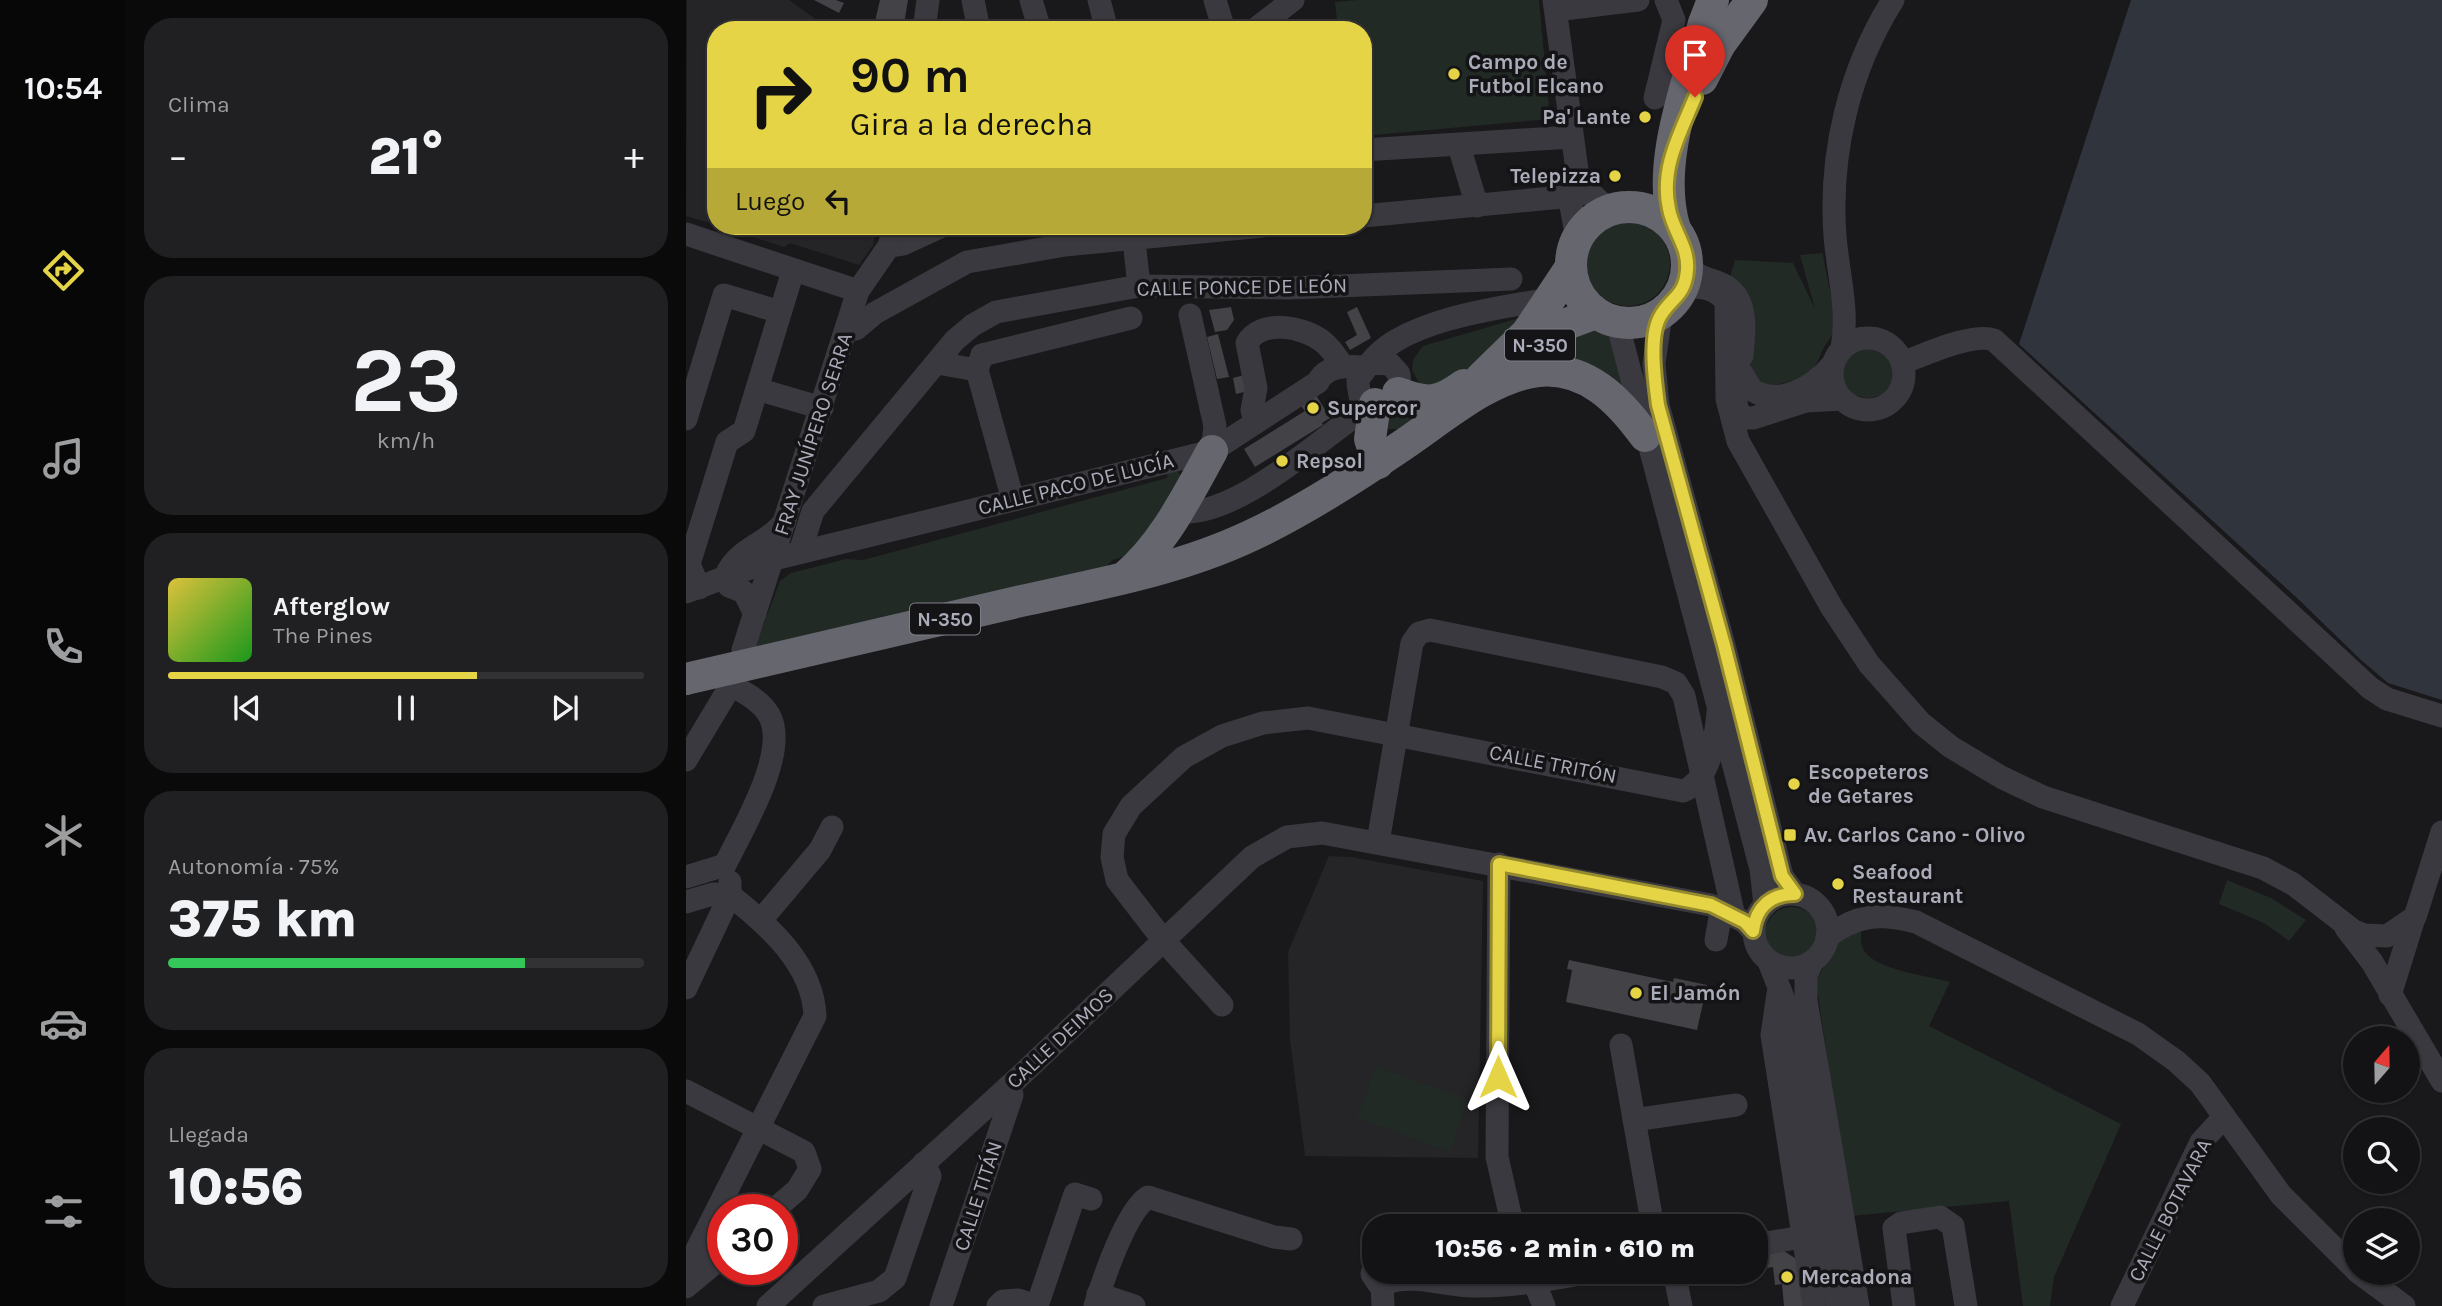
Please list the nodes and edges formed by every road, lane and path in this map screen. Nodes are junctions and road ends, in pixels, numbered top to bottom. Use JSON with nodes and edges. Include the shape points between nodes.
{"nodes":[{"id":1,"x":928,"y":0,"type":"edge"},
{"id":2,"x":973,"y":0,"type":"edge"},
{"id":3,"x":1031,"y":0,"type":"edge"},
{"id":4,"x":1099,"y":0,"type":"edge"},
{"id":5,"x":1215,"y":0,"type":"edge"},
{"id":6,"x":1639,"y":0,"type":"edge"},
{"id":7,"x":1665,"y":0,"type":"edge"},
{"id":8,"x":1693,"y":0,"type":"edge"},
{"id":9,"x":1706,"y":0,"type":"edge"},
{"id":10,"x":1713,"y":0,"type":"edge"},
{"id":11,"x":1752,"y":0,"type":"edge"},
{"id":12,"x":1893,"y":0,"type":"edge"},
{"id":13,"x":1291,"y":1,"type":"edge"},
{"id":14,"x":1555,"y":5,"type":"edge"},
{"id":15,"x":925,"y":21,"type":"edge"},
{"id":16,"x":977,"y":21,"type":"edge"},
{"id":17,"x":1038,"y":21,"type":"edge"},
{"id":18,"x":1105,"y":21,"type":"edge"},
{"id":19,"x":1221,"y":21,"type":"edge"},
{"id":20,"x":1265,"y":21,"type":"edge"},
{"id":21,"x":1687,"y":44,"type":"junction"},
{"id":22,"x":1655,"y":98,"type":"dead end"},
{"id":23,"x":1572,"y":137,"type":"junction"},
{"id":24,"x":1460,"y":146,"type":"junction"},
{"id":25,"x":1672,"y":148,"type":"junction"},
{"id":26,"x":1372,"y":149,"type":"edge"},
{"id":27,"x":1576,"y":195,"type":"junction"},
{"id":28,"x":1477,"y":205,"type":"junction"},
{"id":29,"x":1617,"y":209,"type":"junction"},
{"id":30,"x":1372,"y":215,"type":"edge"},
{"id":31,"x":1675,"y":229,"type":"junction"},
{"id":32,"x":686,"y":234,"type":"edge"},
{"id":33,"x":922,"y":235,"type":"edge"},
{"id":34,"x":1118,"y":235,"type":"edge"},
{"id":35,"x":1128,"y":235,"type":"edge"},
{"id":36,"x":892,"y":236,"type":"edge"},
{"id":37,"x":1574,"y":253,"type":"junction"},
{"id":38,"x":793,"y":271,"type":"junction"},
{"id":39,"x":1685,"y":277,"type":"junction"},
{"id":40,"x":1511,"y":279,"type":"dead end"},
{"id":41,"x":1139,"y":286,"type":"junction"},
{"id":42,"x":858,"y":291,"type":"junction"},
{"id":43,"x":1551,"y":299,"type":"junction"},
{"id":44,"x":1844,"y":305,"type":"junction"},
{"id":45,"x":1728,"y":309,"type":"junction"},
{"id":46,"x":780,"y":312,"type":"junction"},
{"id":47,"x":1661,"y":314,"type":"junction"},
{"id":48,"x":1190,"y":315,"type":"dead end"},
{"id":49,"x":1131,"y":318,"type":"dead end"},
{"id":50,"x":1607,"y":318,"type":"junction"},
{"id":51,"x":846,"y":330,"type":"junction"},
{"id":52,"x":1872,"y":338,"type":"junction"},
{"id":53,"x":1837,"y":356,"type":"junction"},
{"id":54,"x":937,"y":363,"type":"junction"},
{"id":55,"x":1902,"y":363,"type":"junction"},
{"id":56,"x":977,"y":370,"type":"junction"},
{"id":57,"x":1741,"y":372,"type":"junction"},
{"id":58,"x":1367,"y":382,"type":"junction"},
{"id":59,"x":759,"y":383,"type":"junction"},
{"id":60,"x":1481,"y":388,"type":"junction"},
{"id":61,"x":1842,"y":399,"type":"junction"},
{"id":62,"x":822,"y":408,"type":"junction"},
{"id":63,"x":1743,"y":418,"type":"junction"},
{"id":64,"x":686,"y":419,"type":"edge"},
{"id":65,"x":1255,"y":423,"type":"junction"},
{"id":66,"x":1645,"y":436,"type":"junction"},
{"id":67,"x":1197,"y":462,"type":"junction"},
{"id":68,"x":1378,"y":463,"type":"junction"},
{"id":69,"x":1770,"y":494,"type":"junction"},
{"id":70,"x":1013,"y":500,"type":"junction"},
{"id":71,"x":1175,"y":517,"type":"junction"},
{"id":72,"x":786,"y":519,"type":"junction"},
{"id":73,"x":809,"y":550,"type":"junction"},
{"id":74,"x":1203,"y":555,"type":"junction"},
{"id":75,"x":687,"y":566,"type":"edge"},
{"id":76,"x":771,"y":567,"type":"junction"},
{"id":77,"x":1125,"y":578,"type":"junction"},
{"id":78,"x":727,"y":580,"type":"junction"},
{"id":79,"x":693,"y":590,"type":"edge"},
{"id":80,"x":755,"y":614,"type":"junction"},
{"id":81,"x":743,"y":650,"type":"dead end"},
{"id":82,"x":686,"y":679,"type":"edge"},
{"id":83,"x":1718,"y":701,"type":"junction"},
{"id":84,"x":2442,"y":716,"type":"edge"},
{"id":85,"x":1399,"y":734,"type":"junction"},
{"id":86,"x":686,"y":760,"type":"edge"},
{"id":87,"x":1701,"y":777,"type":"junction"},
{"id":88,"x":832,"y":827,"type":"dead end"},
{"id":89,"x":2442,"y":832,"type":"edge"},
{"id":90,"x":1378,"y":842,"type":"junction"},
{"id":91,"x":725,"y":864,"type":"junction"},
{"id":92,"x":1499,"y":864,"type":"junction"},
{"id":93,"x":686,"y":877,"type":"edge"},
{"id":94,"x":1795,"y":894,"type":"junction"},
{"id":95,"x":730,"y":895,"type":"junction"},
{"id":96,"x":686,"y":902,"type":"edge"},
{"id":97,"x":1763,"y":905,"type":"junction"},
{"id":98,"x":1725,"y":910,"type":"junction"},
{"id":99,"x":2329,"y":910,"type":"junction"},
{"id":100,"x":1824,"y":914,"type":"junction"},
{"id":101,"x":1862,"y":917,"type":"junction"},
{"id":102,"x":2414,"y":917,"type":"junction"},
{"id":103,"x":761,"y":920,"type":"junction"},
{"id":104,"x":1753,"y":931,"type":"junction"},
{"id":105,"x":1828,"y":937,"type":"junction"},
{"id":106,"x":1716,"y":940,"type":"dead end"},
{"id":107,"x":1164,"y":941,"type":"junction"},
{"id":108,"x":1769,"y":962,"type":"junction"},
{"id":109,"x":1812,"y":962,"type":"junction"},
{"id":110,"x":686,"y":988,"type":"edge"},
{"id":111,"x":1779,"y":988,"type":"junction"},
{"id":112,"x":2390,"y":995,"type":"junction"},
{"id":113,"x":1222,"y":1005,"type":"dead end"},
{"id":114,"x":1620,"y":1045,"type":"dead end"},
{"id":115,"x":2442,"y":1081,"type":"edge"},
{"id":116,"x":1007,"y":1087,"type":"junction"},
{"id":117,"x":686,"y":1091,"type":"edge"},
{"id":118,"x":1736,"y":1105,"type":"dead end"},
{"id":119,"x":2224,"y":1117,"type":"junction"},
{"id":120,"x":1634,"y":1121,"type":"junction"},
{"id":121,"x":760,"y":1127,"type":"junction"},
{"id":122,"x":924,"y":1163,"type":"junction"},
{"id":123,"x":792,"y":1194,"type":"edge"},
{"id":124,"x":1091,"y":1199,"type":"dead end"},
{"id":125,"x":1510,"y":1214,"type":"edge"},
{"id":126,"x":1651,"y":1214,"type":"edge"},
{"id":127,"x":696,"y":1227,"type":"edge"},
{"id":128,"x":1802,"y":1237,"type":"junction"},
{"id":129,"x":1291,"y":1239,"type":"dead end"},
{"id":130,"x":1768,"y":1243,"type":"edge"},
{"id":131,"x":2343,"y":1257,"type":"edge"},
{"id":132,"x":707,"y":1269,"type":"edge"},
{"id":133,"x":686,"y":1271,"type":"edge"},
{"id":134,"x":1444,"y":1284,"type":"edge"},
{"id":135,"x":1453,"y":1284,"type":"edge"},
{"id":136,"x":1474,"y":1284,"type":"edge"},
{"id":137,"x":1535,"y":1284,"type":"edge"},
{"id":138,"x":1676,"y":1284,"type":"edge"},
{"id":139,"x":2376,"y":1285,"type":"edge"},
{"id":140,"x":1458,"y":1286,"type":"junction"},
{"id":141,"x":686,"y":1287,"type":"edge"},
{"id":142,"x":1097,"y":1300,"type":"edge"},
{"id":143,"x":768,"y":1306,"type":"edge"},
{"id":144,"x":824,"y":1306,"type":"edge"},
{"id":145,"x":941,"y":1306,"type":"edge"},
{"id":146,"x":999,"y":1306,"type":"edge"},
{"id":147,"x":1037,"y":1306,"type":"edge"},
{"id":148,"x":1134,"y":1306,"type":"edge"},
{"id":149,"x":1544,"y":1306,"type":"edge"},
{"id":150,"x":1681,"y":1306,"type":"edge"},
{"id":151,"x":1814,"y":1306,"type":"edge"},
{"id":152,"x":1837,"y":1306,"type":"edge"},
{"id":153,"x":1858,"y":1306,"type":"edge"},
{"id":154,"x":1905,"y":1306,"type":"edge"},
{"id":155,"x":1966,"y":1306,"type":"edge"},
{"id":156,"x":2122,"y":1306,"type":"edge"},
{"id":157,"x":2404,"y":1306,"type":"edge"}],
"edges":[{"from":1,"to":15,"type":"street"},
{"from":2,"to":16,"type":"street"},
{"from":3,"to":17,"type":"street"},
{"from":4,"to":18,"type":"street"},
{"from":5,"to":19,"type":"street"},
{"from":6,"to":14,"type":"street"},
{"from":7,"to":22,"type":"street","via":[[1674,20]]},
{"from":8,"to":21,"type":"highway"},
{"from":9,"to":21,"type":"highway","number":"N-350"},
{"from":10,"to":25,"type":"highway"},
{"from":11,"to":25,"type":"highway","via":[[1720,44]]},
{"from":12,"to":44,"type":"street","via":[[1856,76],[1837,159],[1835,237]]},
{"from":13,"to":20,"type":"street"},
{"from":14,"to":23,"type":"street"},
{"from":21,"to":29,"type":"highway","number":"N-350","via":[[1655,167],[1640,191]]},
{"from":23,"to":24,"type":"street"},
{"from":23,"to":27,"type":"street"},
{"from":24,"to":26,"type":"street"},
{"from":24,"to":28,"type":"street"},
{"from":25,"to":31,"type":"highway","via":[[1667,194]]},
{"from":27,"to":28,"type":"street"},
{"from":27,"to":29,"type":"street","via":[[1593,195]]},
{"from":27,"to":37,"type":"street"},
{"from":28,"to":30,"type":"street"},
{"from":29,"to":31,"type":"highway","via":[[1658,215]]},
{"from":29,"to":37,"type":"highway","number":"N-350","via":[[1591,222]]},
{"from":31,"to":39,"type":"highway","via":[[1682,240]]},
{"from":32,"to":38,"type":"street"},
{"from":33,"to":36,"type":"street","via":[[903,244]]},
{"from":34,"to":51,"type":"street","via":[[967,262],[875,313],[856,329]]},
{"from":35,"to":41,"type":"street"},
{"from":36,"to":42,"type":"street","name":"FRAY JUNÍPERO SERRA"},
{"from":37,"to":43,"type":"highway","number":"N-350"},
{"from":37,"to":50,"type":"highway","number":"N-350","via":[[1578,293]]},
{"from":38,"to":42,"type":"street"},
{"from":38,"to":46,"type":"street"},
{"from":39,"to":45,"type":"street","via":[[1692,287],[1716,292]]},
{"from":39,"to":47,"type":"highway"},
{"from":39,"to":57,"type":"street","via":[[1719,283],[1737,296],[1744,320]]},
{"from":40,"to":41,"type":"street","name":"CALLE PONCE DE LEÓN","via":[[1289,288]]},
{"from":41,"to":54,"type":"street","name":"CALLE PONCE DE LEÓN","via":[[996,312],[973,325]]},
{"from":42,"to":51,"type":"street","name":"FRAY JUNÍPERO SERRA"},
{"from":43,"to":58,"type":"street","via":[[1496,308],[1393,341],[1379,351]]},
{"from":43,"to":60,"type":"highway","number":"N-350"},
{"from":44,"to":52,"type":"street","via":[[1854,324]]},
{"from":44,"to":53,"type":"street"},
{"from":45,"to":63,"type":"street","via":[[1736,327],[1735,398]]},
{"from":45,"to":69,"type":"street","via":[[1730,419]]},
{"from":46,"to":59,"type":"street"},
{"from":46,"to":64,"type":"street","via":[[724,295]]},
{"from":47,"to":50,"type":"highway","number":"N-350","via":[[1640,323]]},
{"from":47,"to":94,"type":"street","via":[[1654,364],[1658,405],[1782,876]]},
{"from":48,"to":67,"type":"street","via":[[1215,426]]},
{"from":49,"to":56,"type":"street","via":[[982,355]]},
{"from":50,"to":60,"type":"highway","number":"N-350","via":[[1569,323]]},
{"from":50,"to":66,"type":"street"},
{"from":51,"to":62,"type":"street","name":"FRAY JUNÍPERO SERRA"},
{"from":52,"to":53,"type":"street","via":[[1856,339]]},
{"from":52,"to":55,"type":"street","via":[[1894,349]]},
{"from":53,"to":57,"type":"street","via":[[1813,384],[1775,397],[1752,390]]},
{"from":53,"to":61,"type":"street","via":[[1832,383]]},
{"from":54,"to":56,"type":"street"},
{"from":54,"to":73,"type":"street","name":"CALLE PONCE DE LEÓN","via":[[813,511]]},
{"from":55,"to":61,"type":"street","via":[[1901,388],[1883,407],[1857,408]]},
{"from":55,"to":84,"type":"street","via":[[1970,340],[1994,340],[2370,688],[2387,699]]},
{"from":56,"to":70,"type":"street"},
{"from":57,"to":63,"type":"street"},
{"from":58,"to":60,"type":"highway","via":[[1424,401],[1438,401],[1471,380]]},
{"from":58,"to":65,"type":"street","name":"CALLE PACO DE LUCÍA","via":[[1318,382]]},
{"from":58,"to":65,"type":"street","via":[[1307,333],[1272,327],[1257,331],[1247,343],[1256,387]]},
{"from":58,"to":68,"type":"highway","via":[[1370,439]]},
{"from":58,"to":71,"type":"street","via":[[1362,408],[1355,416],[1250,490],[1201,512]]},
{"from":59,"to":62,"type":"street"},
{"from":59,"to":75,"type":"street","via":[[744,431],[727,442]]},
{"from":60,"to":66,"type":"highway","via":[[1536,372],[1570,374],[1608,392]]},
{"from":60,"to":68,"type":"highway","number":"N-350"},
{"from":61,"to":63,"type":"street","via":[[1816,399]]},
{"from":62,"to":72,"type":"street","name":"FRAY JUNÍPERO SERRA"},
{"from":63,"to":69,"type":"street"},
{"from":65,"to":67,"type":"street","name":"CALLE PACO DE LUCÍA"},
{"from":66,"to":83,"type":"street"},
{"from":67,"to":70,"type":"street","name":"CALLE PACO DE LUCÍA"},
{"from":67,"to":71,"type":"highway"},
{"from":68,"to":74,"type":"highway","number":"N-350","via":[[1251,536]]},
{"from":69,"to":99,"type":"street","via":[[1832,608],[1869,664],[1893,695],[1951,747],[2043,797],[2263,868]]},
{"from":70,"to":73,"type":"street","name":"CALLE PACO DE LUCÍA"},
{"from":71,"to":74,"type":"highway","via":[[1174,544],[1181,552]]},
{"from":71,"to":77,"type":"highway","via":[[1151,553]]},
{"from":72,"to":76,"type":"street","name":"FRAY JUNÍPERO SERRA"},
{"from":72,"to":78,"type":"street","via":[[776,534],[743,553]]},
{"from":73,"to":76,"type":"street","name":"CALLE PACO DE LUCÍA"},
{"from":74,"to":77,"type":"highway","number":"N-350"},
{"from":75,"to":79,"type":"street"},
{"from":76,"to":78,"type":"street","name":"CALLE PACO DE LUCÍA"},
{"from":76,"to":80,"type":"street","name":"FRAY JUNÍPERO SERRA"},
{"from":77,"to":82,"type":"highway","number":"N-350"},
{"from":78,"to":79,"type":"street","name":"CALLE PACO DE LUCÍA"},
{"from":78,"to":80,"type":"street","via":[[744,592]]},
{"from":80,"to":81,"type":"street","name":"FRAY JUNÍPERO SERRA"},
{"from":83,"to":87,"type":"street","via":[[1716,731]]},
{"from":83,"to":97,"type":"street","via":[[1761,869]]},
{"from":85,"to":87,"type":"street","name":"CALLE TRITÓN","via":[[1684,791],[1696,786]]},
{"from":85,"to":87,"type":"street","via":[[1412,643],[1419,633],[1430,630],[1670,679],[1684,696]]},
{"from":85,"to":90,"type":"street"},
{"from":85,"to":107,"type":"street","via":[[1308,718],[1263,723],[1222,736],[1184,757],[1132,806],[1114,834],[1117,880]]},
{"from":86,"to":91,"type":"street","via":[[731,685],[769,715],[776,740],[760,790]]},
{"from":87,"to":98,"type":"street"},
{"from":88,"to":103,"type":"street","via":[[820,850]]},
{"from":89,"to":102,"type":"street"},
{"from":90,"to":92,"type":"street","name":"CALLE DEIMOS"},
{"from":90,"to":107,"type":"street","name":"CALLE DEIMOS","via":[[1322,833],[1287,836],[1268,845]]},
{"from":91,"to":93,"type":"street"},
{"from":91,"to":95,"type":"street"},
{"from":92,"to":98,"type":"street","name":"CALLE DEIMOS"},
{"from":92,"to":125,"type":"street","via":[[1497,1157]]},
{"from":94,"to":97,"type":"street","via":[[1777,896]]},
{"from":94,"to":100,"type":"street","via":[[1812,900]]},
{"from":95,"to":96,"type":"street","via":[[713,894]]},
{"from":95,"to":103,"type":"street"},
{"from":95,"to":110,"type":"street"},
{"from":97,"to":98,"type":"street","name":"CALLE DEIMOS"},
{"from":97,"to":104,"type":"street"},
{"from":98,"to":104,"type":"street"},
{"from":98,"to":106,"type":"street"},
{"from":99,"to":102,"type":"street","via":[[2354,931],[2378,937],[2396,932]]},
{"from":99,"to":112,"type":"street","via":[[2351,933]]},
{"from":100,"to":101,"type":"street"},
{"from":100,"to":105,"type":"street"},
{"from":101,"to":105,"type":"street"},
{"from":101,"to":119,"type":"street","via":[[1893,916],[1927,927],[2138,1034],[2200,1083]]},
{"from":102,"to":112,"type":"street"},
{"from":103,"to":121,"type":"street","via":[[803,972],[815,1016]]},
{"from":104,"to":108,"type":"street"},
{"from":105,"to":109,"type":"street"},
{"from":107,"to":113,"type":"street"},
{"from":107,"to":116,"type":"street","name":"CALLE DEIMOS"},
{"from":108,"to":109,"type":"street","via":[[1786,968]]},
{"from":108,"to":111,"type":"street"},
{"from":109,"to":153,"type":"street","via":[[1806,976],[1806,1001]]},
{"from":111,"to":128,"type":"street","via":[[1772,1035]]},
{"from":111,"to":152,"type":"street"},
{"from":112,"to":115,"type":"street"},
{"from":114,"to":120,"type":"street"},
{"from":116,"to":122,"type":"street","name":"CALLE DEIMOS"},
{"from":116,"to":145,"type":"street","name":"CALLE TITÁN","via":[[1012,1095]]},
{"from":117,"to":121,"type":"street"},
{"from":118,"to":120,"type":"street"},
{"from":119,"to":131,"type":"street","via":[[2281,1195]]},
{"from":119,"to":156,"type":"street","name":"CALLE BOTAVARA","via":[[2201,1142]]},
{"from":120,"to":126,"type":"street"},
{"from":121,"to":123,"type":"street","via":[[804,1152],[810,1169]]},
{"from":121,"to":127,"type":"street"},
{"from":122,"to":143,"type":"street","name":"CALLE DEIMOS"},
{"from":122,"to":144,"type":"street","via":[[930,1176],[895,1278],[879,1291]]},
{"from":124,"to":147,"type":"street","via":[[1075,1194]]},
{"from":127,"to":133,"type":"street"},
{"from":128,"to":130,"type":"street"},
{"from":128,"to":151,"type":"street"},
{"from":129,"to":142,"type":"street","via":[[1148,1197],[1120,1239]]},
{"from":132,"to":141,"type":"street"},
{"from":134,"to":140,"type":"street"},
{"from":135,"to":140,"type":"street"},
{"from":136,"to":140,"type":"street"},
{"from":137,"to":149,"type":"street"},
{"from":138,"to":150,"type":"street"},
{"from":139,"to":157,"type":"street"},
{"from":142,"to":148,"type":"street"},
{"from":146,"to":147,"type":"street","via":[[1003,1301],[1018,1300]]},
{"from":154,"to":155,"type":"street","via":[[1894,1228],[1940,1217],[1953,1226]]}]}
